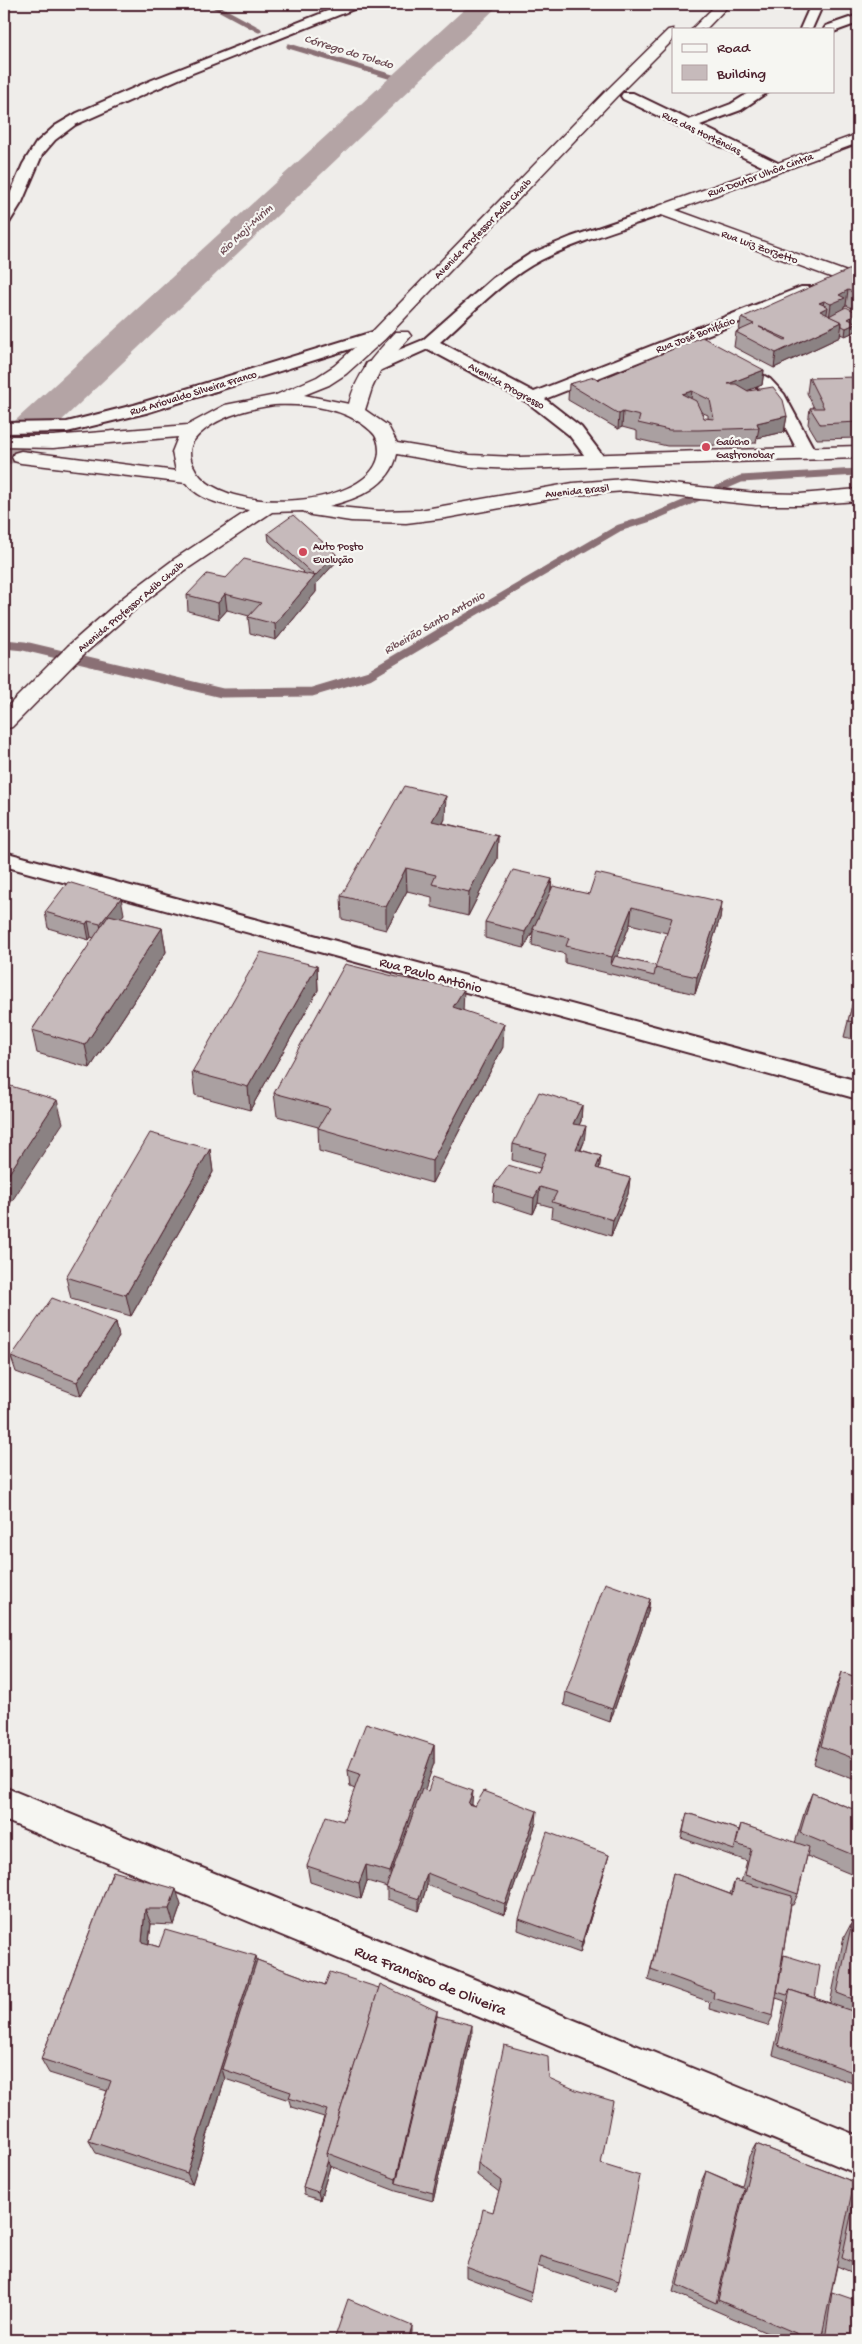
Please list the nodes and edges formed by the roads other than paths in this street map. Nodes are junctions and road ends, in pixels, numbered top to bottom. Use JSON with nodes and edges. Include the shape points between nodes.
{"nodes":[{"id":1,"x":355,"y":4,"type":"edge"},
{"id":2,"x":724,"y":4,"type":"edge"},
{"id":3,"x":817,"y":4,"type":"edge"},
{"id":4,"x":858,"y":19,"type":"edge"},
{"id":5,"x":699,"y":28,"type":"edge"},
{"id":6,"x":806,"y":28,"type":"edge"},
{"id":7,"x":833,"y":28,"type":"edge"},
{"id":8,"x":672,"y":34,"type":"edge"},
{"id":9,"x":672,"y":54,"type":"edge"},
{"id":10,"x":761,"y":92,"type":"edge"},
{"id":11,"x":628,"y":96,"type":"junction"},
{"id":12,"x":688,"y":124,"type":"junction"},
{"id":13,"x":858,"y":138,"type":"edge"},
{"id":14,"x":577,"y":152,"type":"dead end"},
{"id":15,"x":775,"y":167,"type":"junction"},
{"id":16,"x":662,"y":210,"type":"junction"},
{"id":17,"x":4,"y":220,"type":"edge"},
{"id":18,"x":858,"y":270,"type":"edge"},
{"id":19,"x":843,"y":276,"type":"junction"},
{"id":20,"x":858,"y":282,"type":"edge"},
{"id":21,"x":414,"y":324,"type":"dead end"},
{"id":22,"x":379,"y":335,"type":"junction"},
{"id":23,"x":685,"y":338,"type":"junction"},
{"id":24,"x":429,"y":343,"type":"junction"},
{"id":25,"x":700,"y":346,"type":"edge"},
{"id":26,"x":716,"y":355,"type":"edge"},
{"id":27,"x":373,"y":367,"type":"junction"},
{"id":28,"x":533,"y":398,"type":"junction"},
{"id":29,"x":276,"y":400,"type":"junction"},
{"id":30,"x":356,"y":412,"type":"junction"},
{"id":31,"x":4,"y":428,"type":"edge"},
{"id":32,"x":193,"y":430,"type":"junction"},
{"id":33,"x":4,"y":441,"type":"edge"},
{"id":34,"x":389,"y":447,"type":"junction"},
{"id":35,"x":858,"y":452,"type":"edge"},
{"id":36,"x":808,"y":455,"type":"junction"},
{"id":37,"x":4,"y":456,"type":"edge"},
{"id":38,"x":597,"y":460,"type":"junction"},
{"id":39,"x":191,"y":478,"type":"junction"},
{"id":40,"x":858,"y":495,"type":"edge"},
{"id":41,"x":268,"y":506,"type":"junction"},
{"id":42,"x":297,"y":506,"type":"junction"},
{"id":43,"x":4,"y":722,"type":"edge"},
{"id":44,"x":4,"y":859,"type":"edge"},
{"id":45,"x":858,"y":1090,"type":"edge"},
{"id":46,"x":4,"y":1804,"type":"edge"},
{"id":47,"x":858,"y":2155,"type":"edge"}],
"edges":[{"from":1,"to":17,"type":"street","via":[[180,73],[85,115],[55,132],[41,146]]},
{"from":2,"to":5,"type":"main road"},
{"from":3,"to":6,"type":"street"},
{"from":4,"to":7,"type":"street"},
{"from":8,"to":22,"type":"main road","name":"Avenida Professor Adib Chaib"},
{"from":9,"to":11,"type":"main road"},
{"from":10,"to":12,"type":"street","via":[[736,107]]},
{"from":11,"to":12,"type":"street","name":"Rua das Hortências"},
{"from":11,"to":14,"type":"main road"},
{"from":12,"to":15,"type":"street","name":"Rua das Hortências"},
{"from":13,"to":15,"type":"main road","name":"Rua Doutor Ulhôa Cintra"},
{"from":15,"to":16,"type":"main road","name":"Rua Doutor Ulhôa Cintra"},
{"from":16,"to":19,"type":"main road","name":"Rua Luiz Zorzetto"},
{"from":16,"to":24,"type":"street","via":[[535,257],[499,281]]},
{"from":18,"to":19,"type":"main road","name":"Rua José Bonifácio"},
{"from":19,"to":20,"type":"main road","name":"Rua Luiz Zorzetto"},
{"from":19,"to":23,"type":"street","name":"Rua José Bonifácio"},
{"from":21,"to":27,"type":"main road"},
{"from":22,"to":29,"type":"main road","name":"Avenida Professor Adib Chaib","via":[[323,381]]},
{"from":22,"to":31,"type":"street","name":"Rua Ariovaldo Silveira Franco","via":[[140,409],[67,428]]},
{"from":23,"to":25,"type":"street"},
{"from":23,"to":28,"type":"street","name":"Rua José Bonifácio"},
{"from":24,"to":27,"type":"street"},
{"from":24,"to":28,"type":"street","name":"Avenida Progresso"},
{"from":26,"to":36,"type":"street","via":[[764,383],[778,398]]},
{"from":27,"to":30,"type":"main road","via":[[361,389]]},
{"from":28,"to":38,"type":"street","name":"Avenida Progresso","via":[[575,431]]},
{"from":29,"to":30,"type":"main road","via":[[304,400]]},
{"from":29,"to":32,"type":"main road","via":[[228,410]]},
{"from":30,"to":34,"type":"main road","via":[[379,428]]},
{"from":32,"to":33,"type":"main road","via":[[53,442]]},
{"from":32,"to":39,"type":"main road","via":[[182,446],[182,462]]},
{"from":34,"to":38,"type":"main road","name":"Avenida Brasil","via":[[470,460],[520,463]]},
{"from":34,"to":42,"type":"main road","via":[[387,463],[381,471],[355,491],[328,501]]},
{"from":35,"to":36,"type":"main road","name":"Avenida Brasil"},
{"from":36,"to":38,"type":"main road","name":"Avenida Brasil"},
{"from":37,"to":39,"type":"main road"},
{"from":39,"to":41,"type":"main road","via":[[222,498]]},
{"from":40,"to":42,"type":"main road","name":"Avenida Brasil","via":[[786,500],[626,485],[577,488],[418,516],[370,517]]},
{"from":41,"to":42,"type":"main road"},
{"from":41,"to":43,"type":"main road","name":"Avenida Professor Adib Chaib","via":[[196,552],[150,587],[86,641]]},
{"from":44,"to":45,"type":"street","name":"Rua Paulo Antônio"},
{"from":46,"to":47,"type":"street","name":"Rua Francisco de Oliveira"}]}
